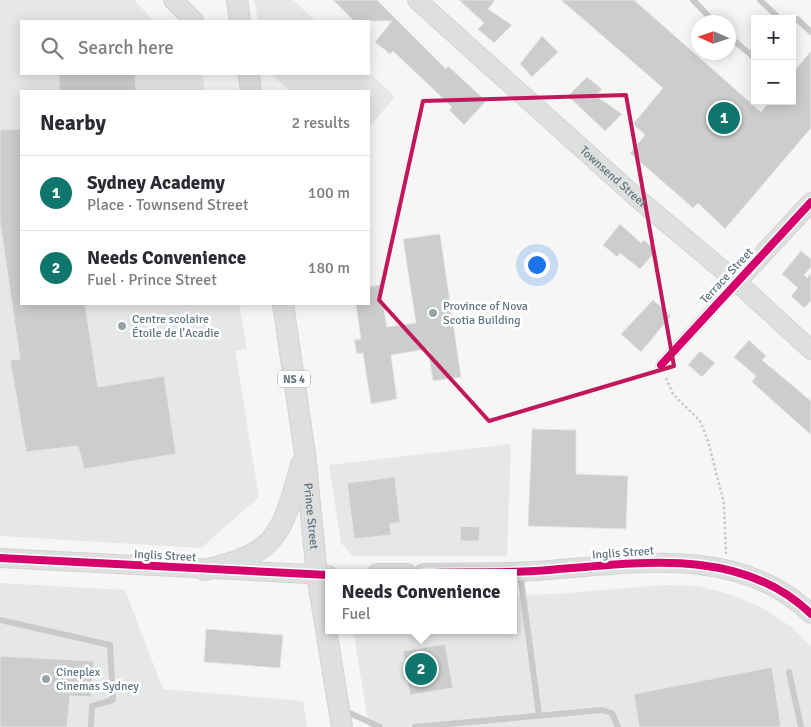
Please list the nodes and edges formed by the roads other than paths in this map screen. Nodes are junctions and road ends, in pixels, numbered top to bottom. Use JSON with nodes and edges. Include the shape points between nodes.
{"nodes":[{"id":1,"x":173,"y":0,"type":"edge"},
{"id":2,"x":237,"y":0,"type":"edge"},
{"id":3,"x":416,"y":0,"type":"edge"},
{"id":4,"x":693,"y":0,"type":"edge"},
{"id":5,"x":760,"y":0,"type":"edge"},
{"id":6,"x":707,"y":15,"type":"edge"},
{"id":7,"x":776,"y":15,"type":"edge"},
{"id":8,"x":193,"y":20,"type":"edge"},
{"id":9,"x":240,"y":20,"type":"edge"},
{"id":10,"x":796,"y":21,"type":"edge"},
{"id":11,"x":811,"y":32,"type":"edge"},
{"id":12,"x":736,"y":43,"type":"edge"},
{"id":13,"x":751,"y":55,"type":"edge"},
{"id":14,"x":249,"y":75,"type":"edge"},
{"id":15,"x":251,"y":90,"type":"edge"},
{"id":16,"x":811,"y":202,"type":"edge"},
{"id":17,"x":737,"y":282,"type":"junction"},
{"id":18,"x":283,"y":305,"type":"edge"},
{"id":19,"x":811,"y":350,"type":"edge"},
{"id":20,"x":661,"y":365,"type":"road end"},
{"id":21,"x":305,"y":454,"type":"junction"},
{"id":22,"x":0,"y":558,"type":"edge"},
{"id":23,"x":204,"y":570,"type":"junction"},
{"id":24,"x":517,"y":572,"type":"edge"},
{"id":25,"x":520,"y":572,"type":"junction"},
{"id":26,"x":323,"y":575,"type":"edge"},
{"id":27,"x":325,"y":592,"type":"edge"},
{"id":28,"x":811,"y":614,"type":"edge"},
{"id":29,"x":0,"y":620,"type":"edge"},
{"id":30,"x":330,"y":634,"type":"edge"},
{"id":31,"x":789,"y":672,"type":"dead end"},
{"id":32,"x":539,"y":715,"type":"junction"},
{"id":33,"x":340,"y":717,"type":"edge"},
{"id":34,"x":468,"y":724,"type":"edge"},
{"id":35,"x":90,"y":727,"type":"edge"},
{"id":36,"x":380,"y":727,"type":"edge"},
{"id":37,"x":415,"y":727,"type":"edge"},
{"id":38,"x":618,"y":727,"type":"edge"},
{"id":39,"x":801,"y":727,"type":"edge"}],
"edges":[{"from":1,"to":8,"type":"street"},
{"from":2,"to":9,"type":"main road"},
{"from":3,"to":17,"type":"street","name":"Townsend Street","via":[[637,198]]},
{"from":4,"to":6,"type":"lane"},
{"from":5,"to":7,"type":"lane"},
{"from":10,"to":11,"type":"lane"},
{"from":12,"to":13,"type":"lane"},
{"from":14,"to":15,"type":"main road"},
{"from":16,"to":17,"type":"street","name":"Terrace Street"},
{"from":17,"to":19,"type":"street","name":"Townsend Street"},
{"from":17,"to":20,"type":"street","name":"Terrace Street"},
{"from":18,"to":21,"type":"main road","name":"Prince Street","number":"NS 4"},
{"from":21,"to":23,"type":"main road","via":[[288,513],[278,533],[243,560]]},
{"from":21,"to":26,"type":"main road","name":"Prince Street","number":"NS 4"},
{"from":22,"to":23,"type":"street","name":"Inglis Street"},
{"from":23,"to":26,"type":"street","name":"Inglis Street"},
{"from":24,"to":25,"type":"street","name":"Inglis Street"},
{"from":25,"to":28,"type":"street","name":"Inglis Street","via":[[662,562],[699,563],[772,586]]},
{"from":25,"to":32,"type":"lane"},
{"from":26,"to":27,"type":"main road","name":"Prince Street","number":"NS 4"},
{"from":29,"to":35,"type":"lane","via":[[110,645],[113,700],[92,706]]},
{"from":30,"to":33,"type":"main road","name":"Prince Street","number":"NS 4"},
{"from":31,"to":39,"type":"lane"},
{"from":32,"to":34,"type":"lane"},
{"from":32,"to":38,"type":"lane","via":[[608,711],[616,717]]},
{"from":33,"to":36,"type":"lane"},
{"from":34,"to":37,"type":"lane"}]}
